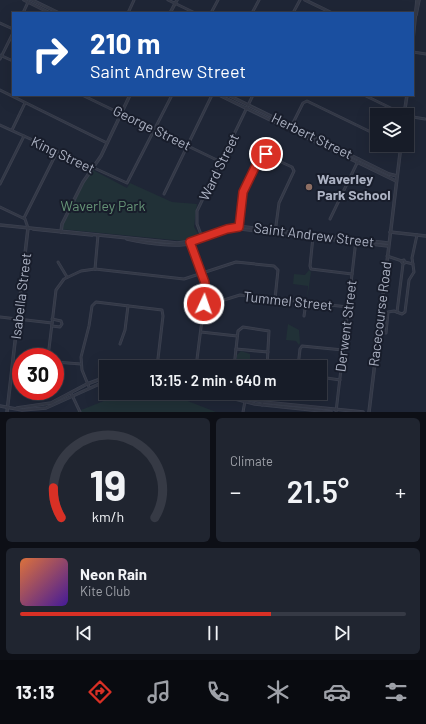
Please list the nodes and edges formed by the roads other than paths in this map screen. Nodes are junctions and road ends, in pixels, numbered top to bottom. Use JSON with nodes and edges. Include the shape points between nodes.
{"nodes":[{"id":1,"x":24,"y":0,"type":"edge"},
{"id":2,"x":32,"y":0,"type":"edge"},
{"id":3,"x":134,"y":0,"type":"edge"},
{"id":4,"x":168,"y":0,"type":"edge"},
{"id":5,"x":177,"y":0,"type":"edge"},
{"id":6,"x":218,"y":0,"type":"edge"},
{"id":7,"x":259,"y":0,"type":"edge"},
{"id":8,"x":300,"y":0,"type":"edge"},
{"id":9,"x":305,"y":0,"type":"edge"},
{"id":10,"x":418,"y":0,"type":"edge"},
{"id":11,"x":28,"y":1,"type":"edge"},
{"id":12,"x":175,"y":3,"type":"junction"},
{"id":13,"x":23,"y":12,"type":"edge"},
{"id":14,"x":48,"y":12,"type":"edge"},
{"id":15,"x":57,"y":12,"type":"edge"},
{"id":16,"x":128,"y":12,"type":"edge"},
{"id":17,"x":170,"y":12,"type":"edge"},
{"id":18,"x":193,"y":12,"type":"edge"},
{"id":19,"x":212,"y":12,"type":"edge"},
{"id":20,"x":253,"y":12,"type":"edge"},
{"id":21,"x":294,"y":12,"type":"edge"},
{"id":22,"x":330,"y":12,"type":"edge"},
{"id":23,"x":0,"y":23,"type":"edge"},
{"id":24,"x":12,"y":29,"type":"edge"},
{"id":25,"x":414,"y":32,"type":"edge"},
{"id":26,"x":12,"y":34,"type":"edge"},
{"id":27,"x":414,"y":52,"type":"edge"},
{"id":28,"x":426,"y":54,"type":"edge"},
{"id":29,"x":1,"y":55,"type":"edge"},
{"id":30,"x":0,"y":59,"type":"edge"},
{"id":31,"x":12,"y":60,"type":"edge"},
{"id":32,"x":0,"y":90,"type":"edge"},
{"id":33,"x":84,"y":96,"type":"edge"},
{"id":34,"x":92,"y":96,"type":"dead end"},
{"id":35,"x":130,"y":96,"type":"edge"},
{"id":36,"x":172,"y":96,"type":"edge"},
{"id":37,"x":212,"y":96,"type":"edge"},
{"id":38,"x":221,"y":96,"type":"edge"},
{"id":39,"x":230,"y":96,"type":"edge"},
{"id":40,"x":252,"y":96,"type":"edge"},
{"id":41,"x":366,"y":96,"type":"edge"},
{"id":42,"x":407,"y":96,"type":"edge"},
{"id":43,"x":90,"y":99,"type":"junction"},
{"id":44,"x":25,"y":103,"type":"junction"},
{"id":45,"x":248,"y":105,"type":"junction"},
{"id":46,"x":247,"y":108,"type":"junction"},
{"id":47,"x":391,"y":108,"type":"edge"},
{"id":48,"x":406,"y":108,"type":"edge"},
{"id":49,"x":121,"y":114,"type":"junction"},
{"id":50,"x":414,"y":117,"type":"edge"},
{"id":51,"x":425,"y":119,"type":"edge"},
{"id":52,"x":0,"y":125,"type":"edge"},
{"id":53,"x":291,"y":126,"type":"junction"},
{"id":54,"x":290,"y":129,"type":"junction"},
{"id":55,"x":12,"y":130,"type":"junction"},
{"id":56,"x":155,"y":130,"type":"junction"},
{"id":57,"x":370,"y":132,"type":"edge"},
{"id":58,"x":24,"y":136,"type":"junction"},
{"id":59,"x":107,"y":143,"type":"junction"},
{"id":60,"x":326,"y":143,"type":"junction"},
{"id":61,"x":188,"y":146,"type":"junction"},
{"id":62,"x":324,"y":146,"type":"junction"},
{"id":63,"x":57,"y":152,"type":"junction"},
{"id":64,"x":400,"y":152,"type":"edge"},
{"id":65,"x":359,"y":159,"type":"junction"},
{"id":66,"x":221,"y":162,"type":"junction"},
{"id":67,"x":358,"y":162,"type":"junction"},
{"id":68,"x":93,"y":168,"type":"junction"},
{"id":69,"x":397,"y":176,"type":"junction"},
{"id":70,"x":396,"y":181,"type":"junction"},
{"id":71,"x":0,"y":184,"type":"edge"},
{"id":72,"x":164,"y":194,"type":"dead end"},
{"id":73,"x":0,"y":207,"type":"edge"},
{"id":74,"x":24,"y":218,"type":"junction"},
{"id":75,"x":330,"y":219,"type":"dead end"},
{"id":76,"x":0,"y":225,"type":"edge"},
{"id":77,"x":28,"y":228,"type":"junction"},
{"id":78,"x":239,"y":228,"type":"junction"},
{"id":79,"x":61,"y":231,"type":"junction"},
{"id":80,"x":276,"y":232,"type":"junction"},
{"id":81,"x":390,"y":232,"type":"junction"},
{"id":82,"x":98,"y":235,"type":"junction"},
{"id":83,"x":417,"y":235,"type":"junction"},
{"id":84,"x":313,"y":236,"type":"junction"},
{"id":85,"x":426,"y":236,"type":"edge"},
{"id":86,"x":202,"y":239,"type":"junction"},
{"id":87,"x":356,"y":241,"type":"junction"},
{"id":88,"x":190,"y":243,"type":"junction"},
{"id":89,"x":388,"y":245,"type":"junction"},
{"id":90,"x":387,"y":256,"type":"junction"},
{"id":91,"x":402,"y":261,"type":"junction"},
{"id":92,"x":58,"y":262,"type":"dead end"},
{"id":93,"x":405,"y":262,"type":"junction"},
{"id":94,"x":403,"y":264,"type":"junction"},
{"id":95,"x":413,"y":264,"type":"junction"},
{"id":96,"x":95,"y":269,"type":"junction"},
{"id":97,"x":202,"y":274,"type":"junction"},
{"id":98,"x":352,"y":274,"type":"junction"},
{"id":99,"x":67,"y":277,"type":"junction"},
{"id":100,"x":275,"y":299,"type":"junction"},
{"id":101,"x":306,"y":302,"type":"junction"},
{"id":102,"x":204,"y":304,"type":"junction"},
{"id":103,"x":128,"y":306,"type":"junction"},
{"id":104,"x":348,"y":307,"type":"junction"},
{"id":105,"x":397,"y":312,"type":"junction"},
{"id":106,"x":304,"y":316,"type":"dead end"},
{"id":107,"x":0,"y":317,"type":"edge"},
{"id":108,"x":19,"y":319,"type":"junction"},
{"id":109,"x":52,"y":319,"type":"junction"},
{"id":110,"x":52,"y":323,"type":"junction"},
{"id":111,"x":51,"y":326,"type":"junction"},
{"id":112,"x":201,"y":332,"type":"junction"},
{"id":113,"x":378,"y":332,"type":"junction"},
{"id":114,"x":237,"y":336,"type":"junction"},
{"id":115,"x":120,"y":344,"type":"dead end"},
{"id":116,"x":49,"y":348,"type":"edge"},
{"id":117,"x":236,"y":349,"type":"junction"},
{"id":118,"x":343,"y":350,"type":"junction"},
{"id":119,"x":268,"y":352,"type":"junction"},
{"id":120,"x":158,"y":360,"type":"edge"},
{"id":121,"x":197,"y":360,"type":"edge"},
{"id":122,"x":235,"y":360,"type":"edge"},
{"id":123,"x":267,"y":360,"type":"edge"},
{"id":124,"x":299,"y":360,"type":"edge"},
{"id":125,"x":64,"y":363,"type":"edge"},
{"id":126,"x":81,"y":364,"type":"junction"},
{"id":127,"x":327,"y":379,"type":"edge"},
{"id":128,"x":340,"y":380,"type":"junction"},
{"id":129,"x":99,"y":381,"type":"edge"},
{"id":130,"x":99,"y":383,"type":"edge"},
{"id":131,"x":88,"y":386,"type":"junction"},
{"id":132,"x":71,"y":394,"type":"junction"},
{"id":133,"x":245,"y":400,"type":"joint"},
{"id":134,"x":263,"y":400,"type":"edge"},
{"id":135,"x":262,"y":403,"type":"junction"},
{"id":136,"x":0,"y":406,"type":"edge"},
{"id":137,"x":8,"y":408,"type":"junction"},
{"id":138,"x":321,"y":410,"type":"edge"},
{"id":139,"x":336,"y":411,"type":"edge"},
{"id":140,"x":8,"y":412,"type":"edge"},
{"id":141,"x":80,"y":412,"type":"edge"},
{"id":142,"x":243,"y":412,"type":"edge"},
{"id":143,"x":331,"y":412,"type":"edge"},
{"id":144,"x":363,"y":412,"type":"edge"},
{"id":145,"x":369,"y":412,"type":"edge"}],
"edges":[{"from":1,"to":11,"type":"street"},
{"from":2,"to":15,"type":"street"},
{"from":3,"to":16,"type":"street"},
{"from":4,"to":12,"type":"street"},
{"from":5,"to":12,"type":"street"},
{"from":6,"to":19,"type":"street"},
{"from":7,"to":20,"type":"street"},
{"from":8,"to":21,"type":"street"},
{"from":9,"to":22,"type":"street"},
{"from":10,"to":25,"type":"street"},
{"from":11,"to":13,"type":"street"},
{"from":11,"to":14,"type":"street"},
{"from":12,"to":17,"type":"street"},
{"from":12,"to":18,"type":"street"},
{"from":23,"to":24,"type":"street"},
{"from":26,"to":29,"type":"street"},
{"from":27,"to":28,"type":"street"},
{"from":29,"to":30,"type":"street"},
{"from":29,"to":31,"type":"street"},
{"from":32,"to":44,"type":"street"},
{"from":33,"to":43,"type":"street","name":"George Street"},
{"from":34,"to":43,"type":"street"},
{"from":35,"to":49,"type":"street"},
{"from":36,"to":56,"type":"street"},
{"from":37,"to":61,"type":"street"},
{"from":38,"to":46,"type":"street","name":"Herbert Street"},
{"from":39,"to":45,"type":"street","name":"Herbert Street"},
{"from":40,"to":45,"type":"street","name":"Ward Street"},
{"from":41,"to":47,"type":"street"},
{"from":42,"to":48,"type":"street"},
{"from":43,"to":49,"type":"street","name":"George Street"},
{"from":44,"to":55,"type":"street"},
{"from":44,"to":59,"type":"street"},
{"from":45,"to":46,"type":"street","name":"Ward Street"},
{"from":45,"to":53,"type":"street","name":"Herbert Street"},
{"from":46,"to":54,"type":"street","name":"Herbert Street"},
{"from":46,"to":66,"type":"street","name":"Ward Street"},
{"from":49,"to":56,"type":"street","name":"George Street"},
{"from":49,"to":59,"type":"street"},
{"from":50,"to":51,"type":"street"},
{"from":52,"to":55,"type":"street","name":"King Street"},
{"from":53,"to":54,"type":"street"},
{"from":53,"to":57,"type":"street","via":[[302,103],[307,101]]},
{"from":53,"to":60,"type":"street","name":"Herbert Street"},
{"from":54,"to":62,"type":"street","name":"Herbert Street"},
{"from":55,"to":58,"type":"street","name":"King Street"},
{"from":56,"to":61,"type":"street","name":"George Street"},
{"from":56,"to":68,"type":"street","name":"King Street","via":[[127,183]]},
{"from":58,"to":63,"type":"street","name":"King Street"},
{"from":58,"to":71,"type":"street"},
{"from":59,"to":68,"type":"street"},
{"from":60,"to":62,"type":"street"},
{"from":60,"to":65,"type":"street","name":"Herbert Street"},
{"from":61,"to":66,"type":"street","name":"George Street"},
{"from":61,"to":72,"type":"street"},
{"from":62,"to":67,"type":"street","name":"Herbert Street"},
{"from":63,"to":68,"type":"street","name":"King Street"},
{"from":63,"to":74,"type":"street"},
{"from":64,"to":69,"type":"street","name":"Racecourse Road"},
{"from":65,"to":67,"type":"street"},
{"from":65,"to":69,"type":"street","name":"Herbert Street"},
{"from":66,"to":86,"type":"street","name":"Ward Street","via":[[197,214]]},
{"from":67,"to":70,"type":"street","name":"Herbert Street"},
{"from":67,"to":75,"type":"street"},
{"from":68,"to":79,"type":"street","via":[[83,182]]},
{"from":69,"to":70,"type":"street","name":"Racecourse Road"},
{"from":70,"to":81,"type":"street","name":"Racecourse Road"},
{"from":73,"to":74,"type":"street"},
{"from":74,"to":77,"type":"street"},
{"from":76,"to":77,"type":"street","name":"Saint Andrew Street"},
{"from":77,"to":79,"type":"street","name":"Saint Andrew Street"},
{"from":77,"to":108,"type":"street","name":"Isabella Street"},
{"from":78,"to":80,"type":"street","name":"Saint Andrew Street"},
{"from":78,"to":80,"type":"street","via":[[243,192],[260,157],[266,154],[293,170],[279,203]]},
{"from":78,"to":86,"type":"street","name":"Saint Andrew Street","via":[[227,229]]},
{"from":79,"to":82,"type":"street","name":"Saint Andrew Street"},
{"from":80,"to":84,"type":"street","name":"Saint Andrew Street"},
{"from":81,"to":83,"type":"street"},
{"from":81,"to":89,"type":"street","name":"Racecourse Road"},
{"from":82,"to":88,"type":"street","name":"Saint Andrew Street"},
{"from":82,"to":96,"type":"street"},
{"from":83,"to":85,"type":"street"},
{"from":83,"to":95,"type":"street"},
{"from":84,"to":87,"type":"street","name":"Saint Andrew Street"},
{"from":84,"to":98,"type":"street","via":[[311,269]]},
{"from":86,"to":88,"type":"street","name":"Saint Andrew Street"},
{"from":87,"to":89,"type":"street","name":"Saint Andrew Street"},
{"from":87,"to":98,"type":"street","name":"Derwent Street"},
{"from":88,"to":97,"type":"street"},
{"from":89,"to":90,"type":"street","name":"Racecourse Road"},
{"from":90,"to":91,"type":"street"},
{"from":90,"to":113,"type":"street","name":"Racecourse Road"},
{"from":91,"to":93,"type":"street"},
{"from":91,"to":94,"type":"street"},
{"from":92,"to":99,"type":"street"},
{"from":93,"to":94,"type":"street"},
{"from":93,"to":95,"type":"street"},
{"from":94,"to":105,"type":"street"},
{"from":95,"to":105,"type":"street","via":[[414,272],[409,280],[405,312]]},
{"from":96,"to":97,"type":"street","via":[[184,279]]},
{"from":96,"to":99,"type":"street","via":[[84,270]]},
{"from":97,"to":100,"type":"street","via":[[239,262],[274,266],[278,270]]},
{"from":97,"to":102,"type":"street","via":[[206,288]]},
{"from":98,"to":104,"type":"street","name":"Derwent Street"},
{"from":99,"to":109,"type":"street","via":[[56,290]]},
{"from":100,"to":101,"type":"street","name":"Tummel Street"},
{"from":100,"to":102,"type":"street","name":"Tummel Street","via":[[237,295]]},
{"from":101,"to":104,"type":"street","name":"Tummel Street"},
{"from":101,"to":106,"type":"street"},
{"from":102,"to":112,"type":"street"},
{"from":103,"to":115,"type":"street","via":[[125,330]]},
{"from":103,"to":120,"type":"street","via":[[159,309],[163,313]]},
{"from":103,"to":126,"type":"street","via":[[98,302],[93,304]]},
{"from":104,"to":118,"type":"street","name":"Derwent Street"},
{"from":105,"to":113,"type":"street","via":[[388,313],[386,333]]},
{"from":107,"to":108,"type":"street"},
{"from":108,"to":110,"type":"street"},
{"from":108,"to":137,"type":"street","name":"Isabella Street"},
{"from":109,"to":110,"type":"street"},
{"from":109,"to":111,"type":"street","via":[[61,321],[62,324],[60,327]]},
{"from":110,"to":111,"type":"street"},
{"from":111,"to":116,"type":"street"},
{"from":112,"to":114,"type":"street"},
{"from":112,"to":121,"type":"street"},
{"from":113,"to":145,"type":"street","name":"Racecourse Road"},
{"from":114,"to":117,"type":"street"},
{"from":114,"to":119,"type":"street","via":[[238,329],[242,327],[268,330]]},
{"from":117,"to":119,"type":"street"},
{"from":117,"to":122,"type":"street"},
{"from":118,"to":124,"type":"street","via":[[302,346]]},
{"from":118,"to":128,"type":"street","name":"Derwent Street"},
{"from":119,"to":123,"type":"street"},
{"from":125,"to":126,"type":"street"},
{"from":126,"to":131,"type":"street"},
{"from":127,"to":128,"type":"street"},
{"from":128,"to":139,"type":"street","name":"Derwent Street"},
{"from":129,"to":131,"type":"street"},
{"from":130,"to":131,"type":"street"},
{"from":131,"to":132,"type":"street"},
{"from":132,"to":137,"type":"street","via":[[47,404]]},
{"from":132,"to":141,"type":"street"},
{"from":133,"to":135,"type":"street"},
{"from":133,"to":142,"type":"street"},
{"from":134,"to":135,"type":"street"},
{"from":135,"to":138,"type":"street"},
{"from":136,"to":137,"type":"street"},
{"from":137,"to":140,"type":"street","name":"Isabella Street"},
{"from":138,"to":139,"type":"street"},
{"from":138,"to":143,"type":"street"},
{"from":139,"to":144,"type":"street"}]}
